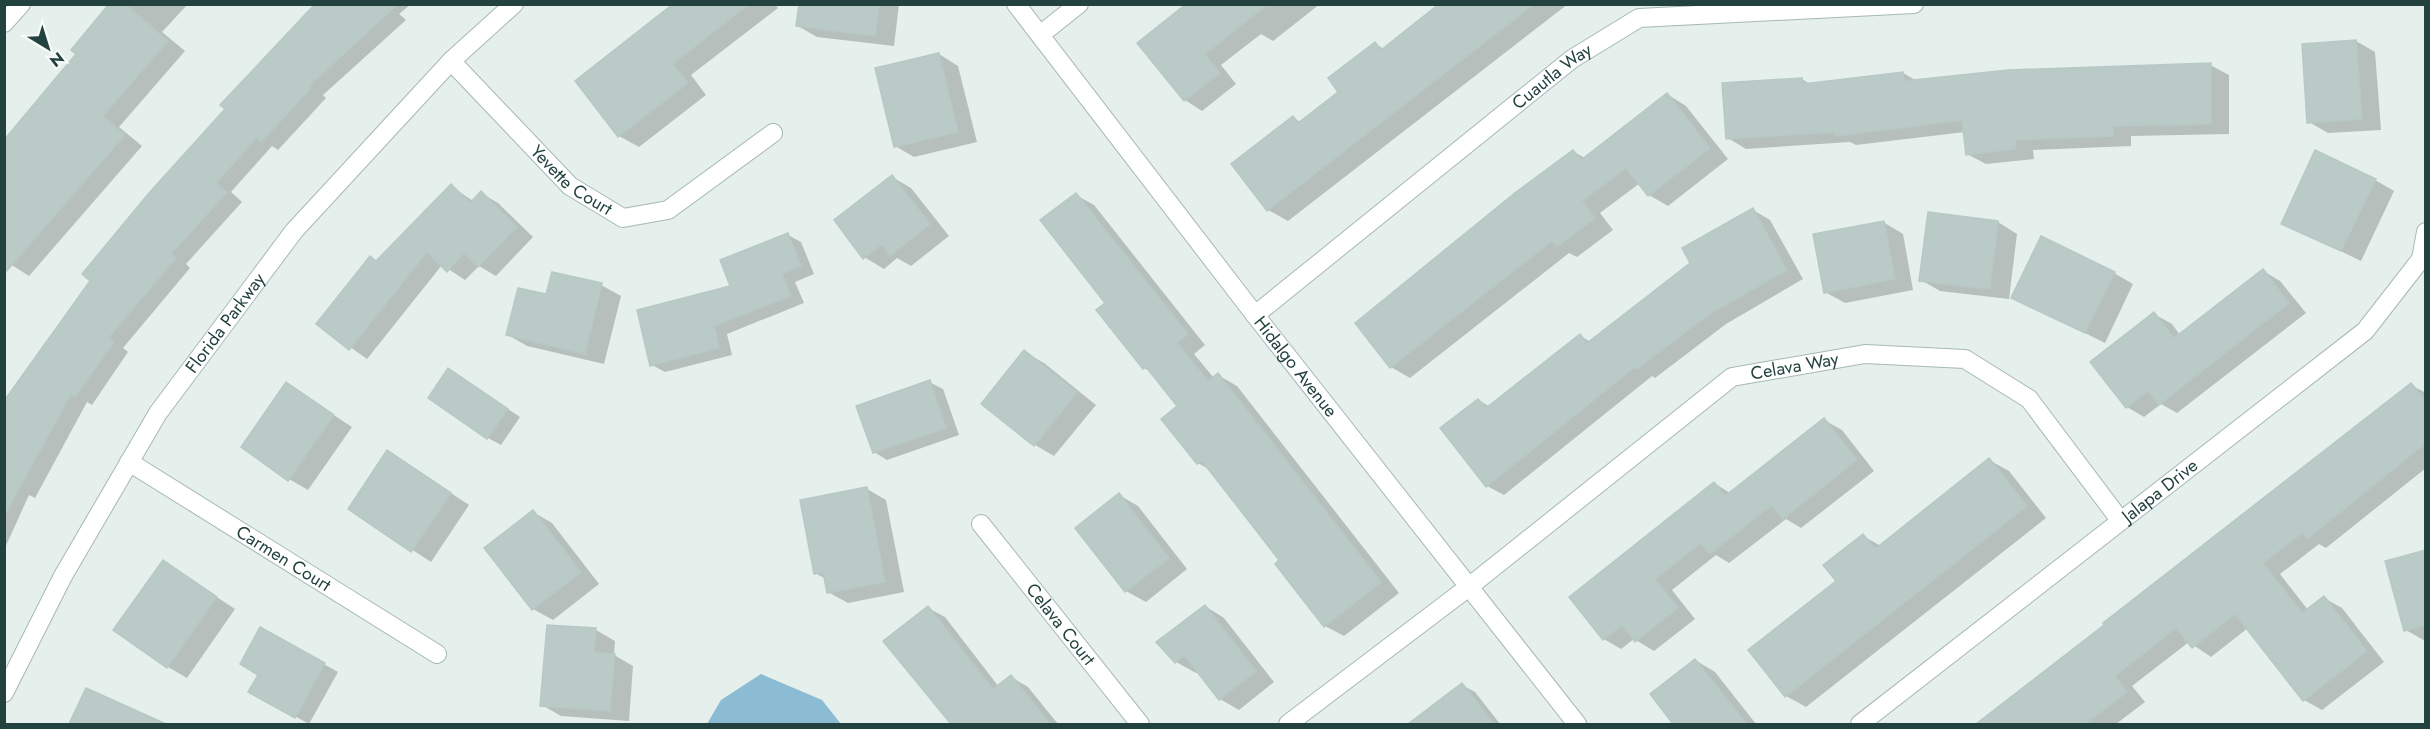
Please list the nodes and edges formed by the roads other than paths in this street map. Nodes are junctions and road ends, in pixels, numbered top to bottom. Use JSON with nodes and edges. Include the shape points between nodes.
{"nodes":[{"id":1,"x":21,"y":4,"type":"edge"},
{"id":2,"x":514,"y":4,"type":"edge"},
{"id":3,"x":1016,"y":4,"type":"edge"},
{"id":4,"x":1079,"y":4,"type":"edge"},
{"id":5,"x":1914,"y":4,"type":"edge"},
{"id":6,"x":4,"y":23,"type":"edge"},
{"id":7,"x":1040,"y":35,"type":"junction"},
{"id":8,"x":450,"y":61,"type":"junction"},
{"id":9,"x":773,"y":133,"type":"dead end"},
{"id":10,"x":2426,"y":232,"type":"edge"},
{"id":11,"x":1255,"y":315,"type":"junction"},
{"id":12,"x":129,"y":462,"type":"junction"},
{"id":13,"x":2120,"y":520,"type":"junction"},
{"id":14,"x":981,"y":525,"type":"dead end"},
{"id":15,"x":1470,"y":586,"type":"junction"},
{"id":16,"x":437,"y":654,"type":"dead end"},
{"id":17,"x":4,"y":693,"type":"edge"},
{"id":18,"x":1140,"y":724,"type":"edge"},
{"id":19,"x":1288,"y":724,"type":"edge"},
{"id":20,"x":1577,"y":724,"type":"edge"},
{"id":21,"x":1860,"y":724,"type":"edge"}],
"edges":[{"from":1,"to":6,"type":"street"},
{"from":2,"to":8,"type":"street","name":"Florida Parkway"},
{"from":3,"to":7,"type":"street","name":"Hidalgo Avenue"},
{"from":4,"to":7,"type":"street"},
{"from":5,"to":11,"type":"street","name":"Cuautla Way","via":[[1639,18],[1572,59]]},
{"from":7,"to":11,"type":"street","name":"Hidalgo Avenue"},
{"from":8,"to":9,"type":"street","name":"Yevette Court","via":[[570,186],[623,218],[668,210]]},
{"from":8,"to":12,"type":"street","name":"Florida Parkway","via":[[294,231],[158,412]]},
{"from":10,"to":13,"type":"street","name":"Jalapa Drive","via":[[2421,259],[2365,331]]},
{"from":11,"to":15,"type":"street","name":"Hidalgo Avenue"},
{"from":12,"to":16,"type":"street","name":"Carmen Court"},
{"from":12,"to":17,"type":"street","name":"Florida Parkway","via":[[63,576]]},
{"from":13,"to":15,"type":"street","name":"Celava Way","via":[[2030,399],[1965,359],[1865,354],[1732,377]]},
{"from":13,"to":21,"type":"street","name":"Jalapa Drive"},
{"from":14,"to":18,"type":"street","name":"Celava Court"},
{"from":15,"to":19,"type":"street"},
{"from":15,"to":20,"type":"street","name":"Hidalgo Avenue"}]}
